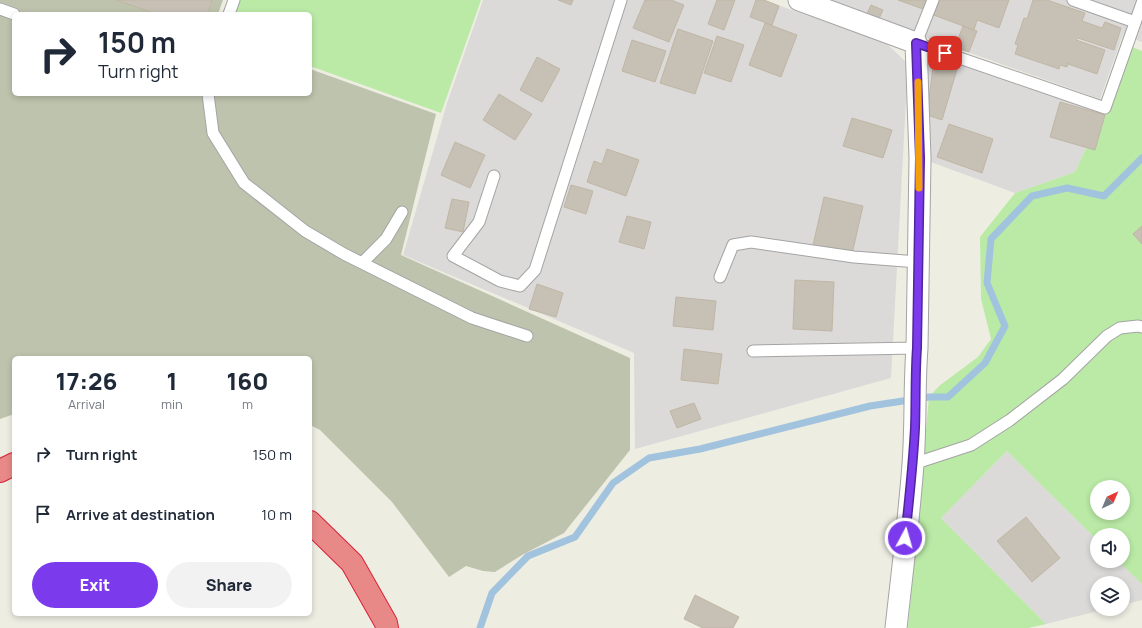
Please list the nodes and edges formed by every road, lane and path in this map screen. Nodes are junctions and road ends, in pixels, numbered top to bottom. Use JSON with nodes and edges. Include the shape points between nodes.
{"nodes":[{"id":1,"x":234,"y":0,"type":"edge"},
{"id":2,"x":622,"y":0,"type":"edge"},
{"id":3,"x":799,"y":0,"type":"edge"},
{"id":4,"x":933,"y":0,"type":"edge"},
{"id":5,"x":1073,"y":0,"type":"edge"},
{"id":6,"x":1142,"y":3,"type":"edge"},
{"id":7,"x":0,"y":9,"type":"edge"},
{"id":8,"x":230,"y":12,"type":"edge"},
{"id":9,"x":12,"y":13,"type":"edge"},
{"id":10,"x":1135,"y":22,"type":"junction"},
{"id":11,"x":916,"y":43,"type":"junction"},
{"id":12,"x":208,"y":96,"type":"edge"},
{"id":13,"x":494,"y":176,"type":"dead end"},
{"id":14,"x":402,"y":212,"type":"dead end"},
{"id":15,"x":918,"y":262,"type":"junction"},
{"id":16,"x":362,"y":263,"type":"junction"},
{"id":17,"x":720,"y":277,"type":"dead end"},
{"id":18,"x":1142,"y":327,"type":"edge"},
{"id":19,"x":527,"y":336,"type":"dead end"},
{"id":20,"x":917,"y":348,"type":"junction"},
{"id":21,"x":753,"y":350,"type":"dead end"},
{"id":22,"x":913,"y":464,"type":"junction"},
{"id":23,"x":12,"y":465,"type":"edge"},
{"id":24,"x":0,"y":471,"type":"edge"},
{"id":25,"x":312,"y":524,"type":"edge"},
{"id":26,"x":387,"y":628,"type":"edge"},
{"id":27,"x":896,"y":628,"type":"edge"}],
"edges":[{"from":1,"to":8,"type":"lane"},
{"from":2,"to":13,"type":"lane","via":[[535,270],[520,286],[500,281],[453,256],[479,222]]},
{"from":3,"to":11,"type":"street"},
{"from":4,"to":11,"type":"lane"},
{"from":5,"to":10,"type":"lane"},
{"from":6,"to":10,"type":"lane"},
{"from":7,"to":9,"type":"lane"},
{"from":10,"to":11,"type":"lane","via":[[1105,108]]},
{"from":11,"to":15,"type":"street","via":[[920,158]]},
{"from":12,"to":16,"type":"lane","via":[[213,134],[244,183],[305,231]]},
{"from":14,"to":16,"type":"lane","via":[[386,239]]},
{"from":15,"to":17,"type":"lane","via":[[854,257],[751,242],[733,245]]},
{"from":15,"to":20,"type":"street"},
{"from":16,"to":19,"type":"lane","via":[[472,318]]},
{"from":18,"to":22,"type":"lane","via":[[1120,328],[1107,336],[1063,379],[1010,420],[971,444]]},
{"from":20,"to":21,"type":"lane"},
{"from":20,"to":22,"type":"street"},
{"from":22,"to":27,"type":"street"},
{"from":23,"to":24,"type":"highway"},
{"from":25,"to":26,"type":"highway","via":[[352,563]]}]}
